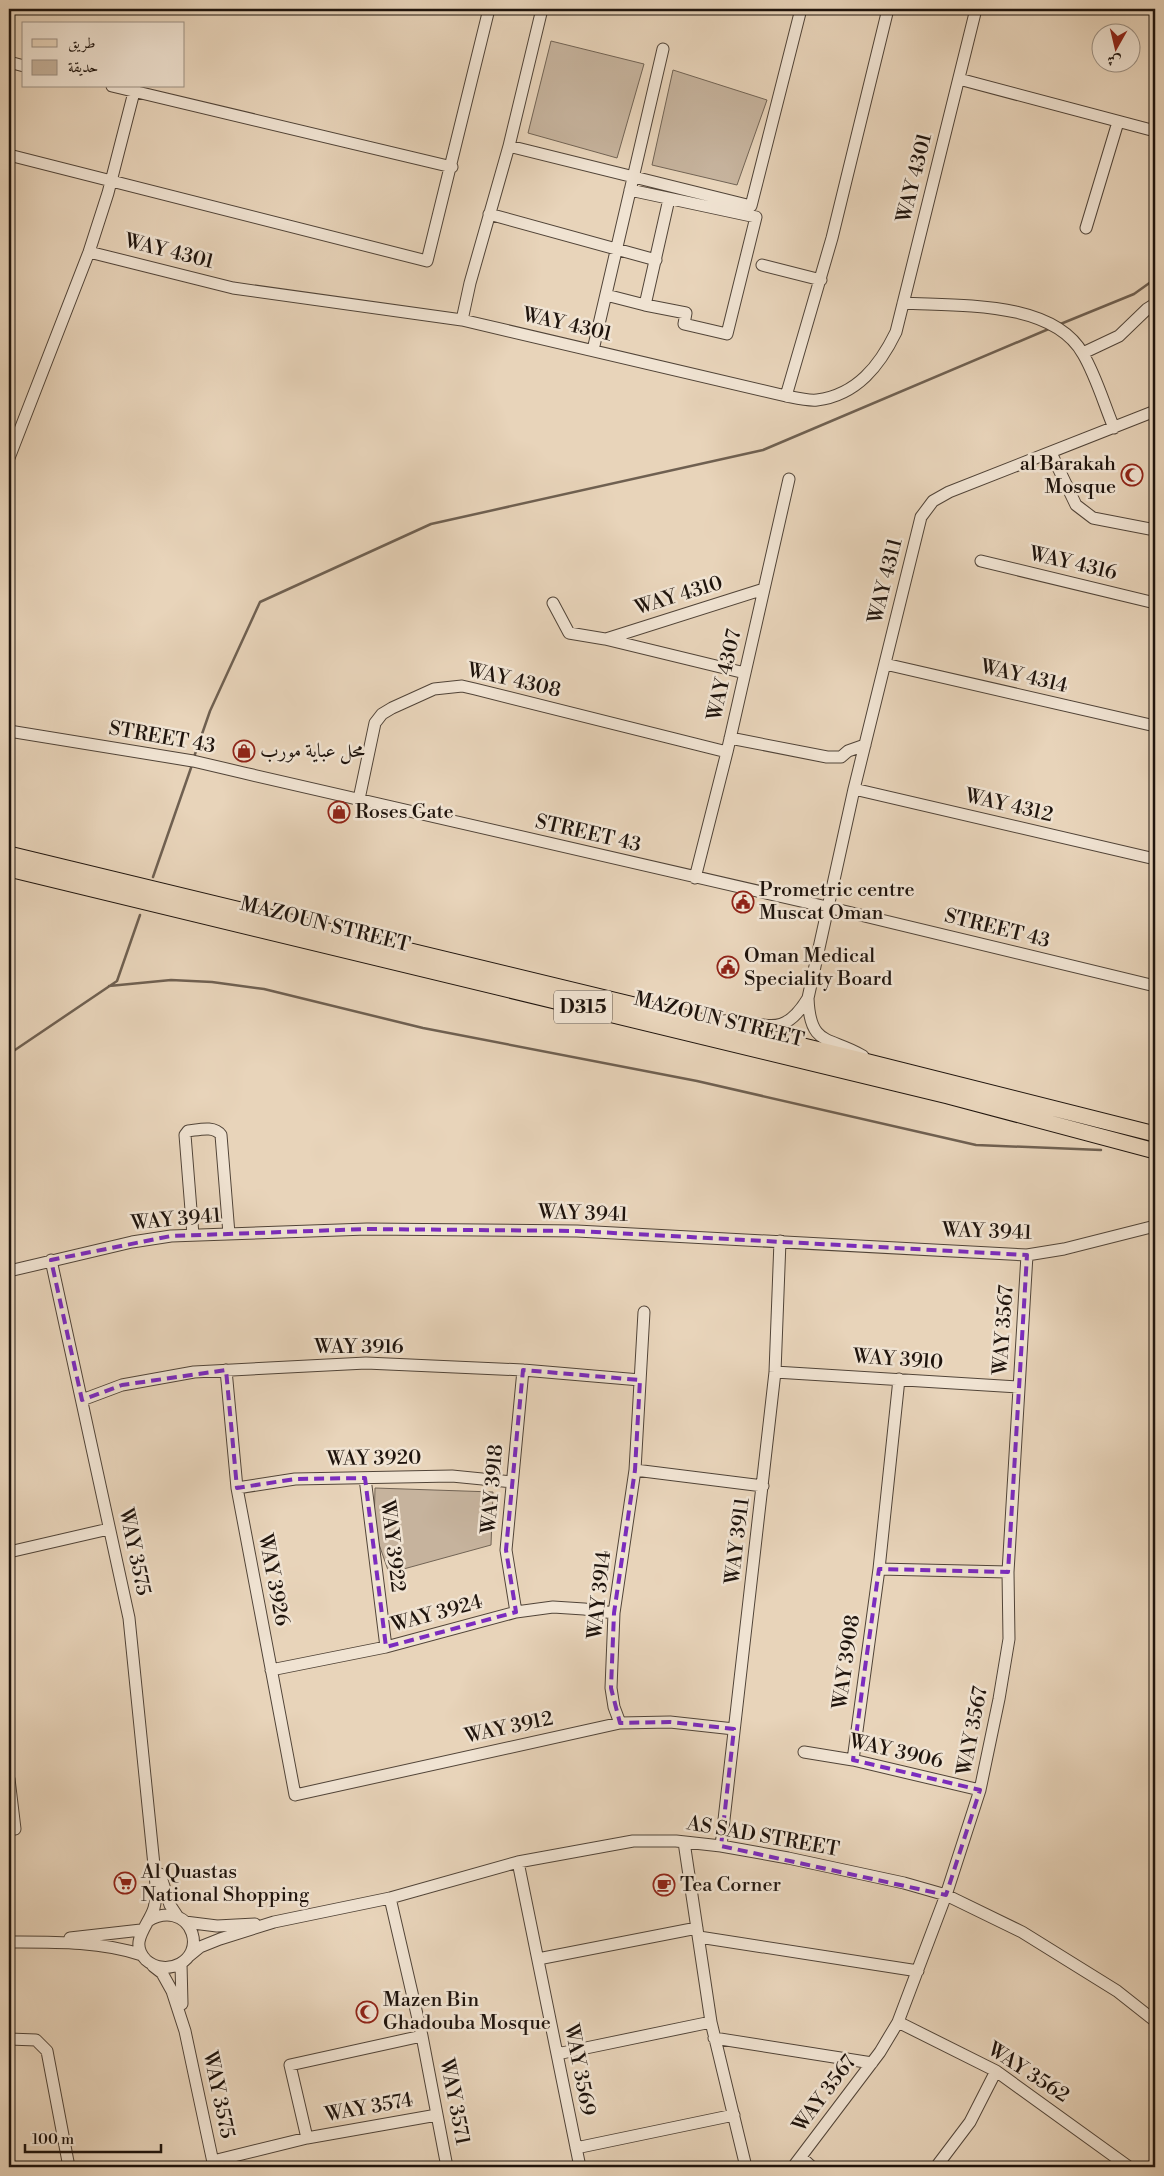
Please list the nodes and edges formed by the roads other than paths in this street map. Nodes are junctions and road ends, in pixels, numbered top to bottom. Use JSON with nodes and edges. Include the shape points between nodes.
{"nodes":[{"id":1,"x":489,"y":9,"type":"edge"},
{"id":2,"x":542,"y":9,"type":"edge"},
{"id":3,"x":801,"y":9,"type":"edge"},
{"id":4,"x":888,"y":9,"type":"edge"},
{"id":5,"x":976,"y":9,"type":"edge"},
{"id":6,"x":663,"y":49,"type":"dead end"},
{"id":7,"x":9,"y":62,"type":"edge"},
{"id":8,"x":22,"y":65,"type":"edge"},
{"id":9,"x":959,"y":79,"type":"junction"},
{"id":10,"x":119,"y":88,"type":"edge"},
{"id":11,"x":134,"y":92,"type":"junction"},
{"id":12,"x":1118,"y":122,"type":"junction"},
{"id":13,"x":1155,"y":131,"type":"edge"},
{"id":14,"x":509,"y":146,"type":"junction"},
{"id":15,"x":9,"y":155,"type":"edge"},
{"id":16,"x":452,"y":167,"type":"junction"},
{"id":17,"x":633,"y":177,"type":"junction"},
{"id":18,"x":111,"y":179,"type":"junction"},
{"id":19,"x":630,"y":190,"type":"junction"},
{"id":20,"x":669,"y":198,"type":"junction"},
{"id":21,"x":489,"y":214,"type":"junction"},
{"id":22,"x":1086,"y":228,"type":"dead end"},
{"id":23,"x":617,"y":249,"type":"junction"},
{"id":24,"x":89,"y":252,"type":"junction"},
{"id":25,"x":656,"y":260,"type":"junction"},
{"id":26,"x":762,"y":265,"type":"dead end"},
{"id":27,"x":821,"y":280,"type":"junction"},
{"id":28,"x":606,"y":295,"type":"junction"},
{"id":29,"x":903,"y":303,"type":"junction"},
{"id":30,"x":1155,"y":304,"type":"edge"},
{"id":31,"x":645,"y":305,"type":"junction"},
{"id":32,"x":462,"y":320,"type":"junction"},
{"id":33,"x":593,"y":350,"type":"junction"},
{"id":34,"x":1083,"y":353,"type":"junction"},
{"id":35,"x":786,"y":396,"type":"junction"},
{"id":36,"x":1155,"y":411,"type":"edge"},
{"id":37,"x":1114,"y":428,"type":"junction"},
{"id":38,"x":1051,"y":453,"type":"junction"},
{"id":39,"x":9,"y":458,"type":"edge"},
{"id":40,"x":789,"y":479,"type":"dead end"},
{"id":41,"x":1155,"y":530,"type":"edge"},
{"id":42,"x":981,"y":561,"type":"dead end"},
{"id":43,"x":764,"y":589,"type":"junction"},
{"id":44,"x":1155,"y":599,"type":"edge"},
{"id":45,"x":553,"y":602,"type":"dead end"},
{"id":46,"x":605,"y":639,"type":"junction"},
{"id":47,"x":885,"y":664,"type":"junction"},
{"id":48,"x":745,"y":674,"type":"junction"},
{"id":49,"x":1155,"y":726,"type":"edge"},
{"id":50,"x":9,"y":731,"type":"edge"},
{"id":51,"x":730,"y":738,"type":"junction"},
{"id":52,"x":865,"y":745,"type":"junction"},
{"id":53,"x":727,"y":752,"type":"junction"},
{"id":54,"x":854,"y":789,"type":"junction"},
{"id":55,"x":359,"y":799,"type":"junction"},
{"id":56,"x":9,"y":854,"type":"edge"},
{"id":57,"x":1155,"y":860,"type":"edge"},
{"id":58,"x":9,"y":869,"type":"edge"},
{"id":59,"x":695,"y":878,"type":"junction"},
{"id":60,"x":827,"y":908,"type":"junction"},
{"id":61,"x":1155,"y":986,"type":"edge"},
{"id":62,"x":808,"y":998,"type":"junction"},
{"id":63,"x":709,"y":1024,"type":"junction"},
{"id":64,"x":873,"y":1063,"type":"junction"},
{"id":65,"x":1155,"y":1134,"type":"edge"},
{"id":66,"x":1155,"y":1152,"type":"edge"},
{"id":67,"x":1155,"y":1226,"type":"edge"},
{"id":68,"x":229,"y":1234,"type":"junction"},
{"id":69,"x":193,"y":1235,"type":"junction"},
{"id":70,"x":780,"y":1241,"type":"junction"},
{"id":71,"x":1027,"y":1254,"type":"junction"},
{"id":72,"x":51,"y":1260,"type":"junction"},
{"id":73,"x":9,"y":1271,"type":"edge"},
{"id":74,"x":644,"y":1312,"type":"dead end"},
{"id":75,"x":226,"y":1370,"type":"junction"},
{"id":76,"x":523,"y":1370,"type":"junction"},
{"id":77,"x":775,"y":1372,"type":"junction"},
{"id":78,"x":899,"y":1379,"type":"junction"},
{"id":79,"x":640,"y":1380,"type":"junction"},
{"id":80,"x":1019,"y":1387,"type":"junction"},
{"id":81,"x":82,"y":1400,"type":"junction"},
{"id":82,"x":635,"y":1470,"type":"junction"},
{"id":83,"x":365,"y":1478,"type":"junction"},
{"id":84,"x":512,"y":1482,"type":"junction"},
{"id":85,"x":763,"y":1486,"type":"junction"},
{"id":86,"x":237,"y":1488,"type":"junction"},
{"id":87,"x":110,"y":1529,"type":"junction"},
{"id":88,"x":9,"y":1552,"type":"edge"},
{"id":89,"x":879,"y":1569,"type":"junction"},
{"id":90,"x":1008,"y":1572,"type":"junction"},
{"id":91,"x":516,"y":1612,"type":"junction"},
{"id":92,"x":614,"y":1613,"type":"junction"},
{"id":93,"x":386,"y":1647,"type":"junction"},
{"id":94,"x":271,"y":1670,"type":"junction"},
{"id":95,"x":620,"y":1723,"type":"junction"},
{"id":96,"x":734,"y":1729,"type":"junction"},
{"id":97,"x":804,"y":1752,"type":"dead end"},
{"id":98,"x":853,"y":1760,"type":"junction"},
{"id":99,"x":9,"y":1779,"type":"edge"},
{"id":100,"x":980,"y":1790,"type":"junction"},
{"id":101,"x":295,"y":1795,"type":"joint"},
{"id":102,"x":15,"y":1829,"type":"dead end"},
{"id":103,"x":684,"y":1842,"type":"junction"},
{"id":104,"x":721,"y":1846,"type":"junction"},
{"id":105,"x":154,"y":1856,"type":"junction"},
{"id":106,"x":518,"y":1862,"type":"junction"},
{"id":107,"x":946,"y":1894,"type":"junction"},
{"id":108,"x":390,"y":1898,"type":"junction"},
{"id":109,"x":181,"y":1919,"type":"junction"},
{"id":110,"x":274,"y":1922,"type":"junction"},
{"id":111,"x":145,"y":1926,"type":"junction"},
{"id":112,"x":698,"y":1933,"type":"junction"},
{"id":113,"x":13,"y":1942,"type":"edge"},
{"id":114,"x":142,"y":1955,"type":"junction"},
{"id":115,"x":538,"y":1959,"type":"junction"},
{"id":116,"x":185,"y":1960,"type":"junction"},
{"id":117,"x":152,"y":1964,"type":"junction"},
{"id":118,"x":918,"y":1971,"type":"junction"},
{"id":119,"x":1155,"y":2021,"type":"edge"},
{"id":120,"x":711,"y":2022,"type":"junction"},
{"id":121,"x":898,"y":2022,"type":"junction"},
{"id":122,"x":185,"y":2031,"type":"junction"},
{"id":123,"x":422,"y":2036,"type":"junction"},
{"id":124,"x":714,"y":2038,"type":"junction"},
{"id":125,"x":9,"y":2039,"type":"edge"},
{"id":126,"x":557,"y":2054,"type":"junction"},
{"id":127,"x":872,"y":2062,"type":"junction"},
{"id":128,"x":996,"y":2071,"type":"junction"},
{"id":129,"x":437,"y":2115,"type":"junction"},
{"id":130,"x":734,"y":2116,"type":"junction"},
{"id":131,"x":307,"y":2138,"type":"junction"},
{"id":132,"x":576,"y":2148,"type":"junction"},
{"id":133,"x":801,"y":2157,"type":"junction"},
{"id":134,"x":213,"y":2164,"type":"edge"},
{"id":135,"x":1155,"y":2164,"type":"edge"},
{"id":136,"x":941,"y":2165,"type":"edge"},
{"id":137,"x":69,"y":2167,"type":"edge"},
{"id":138,"x":447,"y":2167,"type":"edge"},
{"id":139,"x":580,"y":2167,"type":"edge"},
{"id":140,"x":746,"y":2167,"type":"edge"},
{"id":141,"x":794,"y":2167,"type":"edge"},
{"id":142,"x":812,"y":2167,"type":"edge"},
{"id":143,"x":1129,"y":2167,"type":"edge"},
{"id":144,"x":1152,"y":2167,"type":"edge"}],
"edges":[{"from":1,"to":16,"type":"street"},
{"from":2,"to":14,"type":"street"},
{"from":3,"to":17,"type":"street","via":[[751,206]]},
{"from":4,"to":27,"type":"street"},
{"from":5,"to":9,"type":"street","name":"WAY 4301"},
{"from":6,"to":17,"type":"street"},
{"from":7,"to":8,"type":"street"},
{"from":9,"to":12,"type":"street"},
{"from":9,"to":29,"type":"street","name":"WAY 4301"},
{"from":10,"to":11,"type":"street"},
{"from":11,"to":16,"type":"street"},
{"from":11,"to":18,"type":"street"},
{"from":12,"to":13,"type":"street"},
{"from":12,"to":22,"type":"street"},
{"from":14,"to":17,"type":"street"},
{"from":14,"to":21,"type":"street"},
{"from":15,"to":18,"type":"street"},
{"from":16,"to":18,"type":"street","via":[[427,261]]},
{"from":17,"to":19,"type":"street"},
{"from":18,"to":24,"type":"street"},
{"from":19,"to":20,"type":"street"},
{"from":19,"to":23,"type":"street"},
{"from":20,"to":25,"type":"street"},
{"from":20,"to":31,"type":"street","via":[[756,217],[727,334],[684,324],[686,313]]},
{"from":21,"to":23,"type":"street"},
{"from":21,"to":32,"type":"street"},
{"from":23,"to":25,"type":"street"},
{"from":23,"to":28,"type":"street"},
{"from":24,"to":32,"type":"street","name":"WAY 4301","via":[[233,288]]},
{"from":24,"to":39,"type":"street"},
{"from":25,"to":31,"type":"street"},
{"from":26,"to":27,"type":"street"},
{"from":27,"to":35,"type":"street"},
{"from":28,"to":31,"type":"street"},
{"from":28,"to":33,"type":"street"},
{"from":29,"to":34,"type":"street","via":[[1004,309],[1027,315],[1067,334]]},
{"from":29,"to":35,"type":"street","name":"WAY 4301","via":[[896,332],[885,354],[859,384],[837,395],[816,400]]},
{"from":30,"to":34,"type":"street","via":[[1119,336]]},
{"from":32,"to":33,"type":"street","name":"WAY 4301"},
{"from":33,"to":35,"type":"street","name":"WAY 4301"},
{"from":34,"to":37,"type":"street"},
{"from":36,"to":37,"type":"street","name":"WAY 4311"},
{"from":37,"to":38,"type":"street","name":"WAY 4311"},
{"from":38,"to":41,"type":"street","via":[[1076,505],[1093,518]]},
{"from":38,"to":47,"type":"street","name":"WAY 4311","via":[[949,492],[926,508],[918,526]]},
{"from":40,"to":43,"type":"street","name":"WAY 4307"},
{"from":42,"to":44,"type":"street","name":"WAY 4316"},
{"from":43,"to":46,"type":"street","name":"WAY 4310"},
{"from":43,"to":48,"type":"street","name":"WAY 4307"},
{"from":45,"to":46,"type":"street","name":"WAY 4310","via":[[569,633]]},
{"from":46,"to":48,"type":"street","name":"WAY 4310"},
{"from":47,"to":49,"type":"street","name":"WAY 4314"},
{"from":47,"to":52,"type":"street","name":"WAY 4311"},
{"from":48,"to":51,"type":"street","name":"WAY 4307"},
{"from":50,"to":55,"type":"street","name":"STREET 43","via":[[193,761]]},
{"from":51,"to":52,"type":"street","via":[[828,757],[841,757]]},
{"from":51,"to":53,"type":"street","name":"WAY 4307"},
{"from":52,"to":54,"type":"street","name":"WAY 4311"},
{"from":53,"to":55,"type":"street","name":"WAY 4308","via":[[475,689],[448,686],[434,689],[382,714],[375,723]]},
{"from":53,"to":59,"type":"street","name":"WAY 4307"},
{"from":54,"to":57,"type":"street","name":"WAY 4312"},
{"from":54,"to":60,"type":"street","name":"WAY 4311"},
{"from":55,"to":59,"type":"street","name":"STREET 43"},
{"from":56,"to":63,"type":"main road","name":"MAZOUN STREET","number":"D315"},
{"from":58,"to":66,"type":"main road","name":"MAZOUN STREET","number":"D315","via":[[948,1096]]},
{"from":59,"to":60,"type":"street","name":"STREET 43"},
{"from":60,"to":61,"type":"street","name":"STREET 43"},
{"from":60,"to":62,"type":"street","name":"WAY 4311"},
{"from":62,"to":63,"type":"street","via":[[796,1016],[780,1025],[729,1020]]},
{"from":62,"to":64,"type":"street","via":[[810,1019],[819,1035]]},
{"from":63,"to":64,"type":"main road","name":"MAZOUN STREET","number":"D315"},
{"from":64,"to":65,"type":"main road","name":"MAZOUN STREET","number":"D315"},
{"from":67,"to":71,"type":"street","name":"WAY 3941","via":[[1064,1250]]},
{"from":68,"to":69,"type":"street","name":"WAY 3941"},
{"from":68,"to":69,"type":"street","via":[[221,1135],[213,1129],[188,1131],[185,1135]]},
{"from":68,"to":70,"type":"street","name":"WAY 3941","via":[[367,1229],[568,1231]]},
{"from":69,"to":72,"type":"street","name":"WAY 3941","via":[[132,1242]]},
{"from":70,"to":71,"type":"street","name":"WAY 3941"},
{"from":70,"to":77,"type":"street","name":"WAY 3911"},
{"from":71,"to":80,"type":"street","name":"WAY 3567"},
{"from":72,"to":73,"type":"street","name":"WAY 3941"},
{"from":72,"to":81,"type":"street","name":"WAY 3575"},
{"from":74,"to":79,"type":"street","name":"WAY 3914"},
{"from":75,"to":76,"type":"street","name":"WAY 3916","via":[[366,1364]]},
{"from":75,"to":81,"type":"street","name":"WAY 3916","via":[[122,1384]]},
{"from":75,"to":86,"type":"street","name":"WAY 3926"},
{"from":76,"to":79,"type":"street","name":"WAY 3916"},
{"from":76,"to":84,"type":"street","name":"WAY 3918"},
{"from":77,"to":78,"type":"street","name":"WAY 3910"},
{"from":77,"to":85,"type":"street","name":"WAY 3911"},
{"from":78,"to":80,"type":"street","name":"WAY 3910"},
{"from":78,"to":89,"type":"street","name":"WAY 3908"},
{"from":79,"to":82,"type":"street","name":"WAY 3914"},
{"from":80,"to":90,"type":"street","name":"WAY 3567"},
{"from":81,"to":87,"type":"street","name":"WAY 3575"},
{"from":82,"to":85,"type":"street"},
{"from":82,"to":92,"type":"street","name":"WAY 3914"},
{"from":83,"to":84,"type":"street","name":"WAY 3920","via":[[452,1476]]},
{"from":83,"to":86,"type":"street","name":"WAY 3920","via":[[295,1479]]},
{"from":83,"to":93,"type":"street","name":"WAY 3922"},
{"from":84,"to":91,"type":"street","name":"WAY 3918","via":[[506,1550]]},
{"from":85,"to":96,"type":"street","name":"WAY 3911"},
{"from":86,"to":94,"type":"street","name":"WAY 3926"},
{"from":87,"to":88,"type":"street"},
{"from":87,"to":105,"type":"street","name":"WAY 3575","via":[[129,1618]]},
{"from":89,"to":90,"type":"street"},
{"from":89,"to":98,"type":"street","name":"WAY 3908"},
{"from":90,"to":100,"type":"street","name":"WAY 3567","via":[[1009,1639]]},
{"from":91,"to":92,"type":"street","name":"WAY 3924","via":[[553,1607]]},
{"from":91,"to":93,"type":"street","name":"WAY 3924"},
{"from":92,"to":95,"type":"street","name":"WAY 3914","via":[[611,1688]]},
{"from":93,"to":94,"type":"street","name":"WAY 3924"},
{"from":94,"to":101,"type":"street","name":"WAY 3926"},
{"from":95,"to":96,"type":"street","name":"WAY 3912","via":[[670,1722]]},
{"from":95,"to":101,"type":"street","name":"WAY 3912"},
{"from":96,"to":104,"type":"street","name":"WAY 3911"},
{"from":97,"to":98,"type":"street","name":"WAY 3906"},
{"from":98,"to":100,"type":"street","name":"WAY 3906"},
{"from":99,"to":102,"type":"street"},
{"from":100,"to":107,"type":"street","name":"WAY 3567"},
{"from":103,"to":104,"type":"street","name":"AS SAD STREET"},
{"from":103,"to":106,"type":"street","name":"AS SAD STREET","via":[[634,1842]]},
{"from":103,"to":112,"type":"street"},
{"from":104,"to":107,"type":"street","name":"AS SAD STREET","via":[[866,1874]]},
{"from":105,"to":109,"type":"street","name":"WAY 3575","via":[[170,1906]]},
{"from":105,"to":111,"type":"street","name":"WAY 3575","via":[[154,1907]]},
{"from":106,"to":108,"type":"street","name":"AS SAD STREET"},
{"from":106,"to":115,"type":"street","name":"WAY 3569"},
{"from":107,"to":118,"type":"street","name":"WAY 3567"},
{"from":107,"to":119,"type":"street","name":"AS SAD STREET","via":[[1022,1932],[1117,1991]]},
{"from":108,"to":110,"type":"street","name":"AS SAD STREET"},
{"from":108,"to":123,"type":"street","name":"WAY 3571"},
{"from":109,"to":110,"type":"street","name":"AS SAD STREET","via":[[217,1926]]},
{"from":109,"to":111,"type":"street","via":[[162,1914]]},
{"from":109,"to":116,"type":"street","via":[[192,1934],[193,1942]]},
{"from":110,"to":116,"type":"street","name":"AS SAD STREET","via":[[200,1947]]},
{"from":111,"to":113,"type":"street","via":[[103,1936]]},
{"from":111,"to":114,"type":"street","via":[[139,1946]]},
{"from":112,"to":115,"type":"street"},
{"from":112,"to":118,"type":"street"},
{"from":112,"to":120,"type":"street"},
{"from":113,"to":114,"type":"street","via":[[100,1945]]},
{"from":114,"to":117,"type":"street"},
{"from":115,"to":126,"type":"street","name":"WAY 3569"},
{"from":116,"to":117,"type":"street","via":[[167,1968]]},
{"from":116,"to":122,"type":"street","name":"WAY 3575","via":[[180,1990]]},
{"from":117,"to":122,"type":"street","name":"WAY 3575","via":[[162,1973],[172,1991]]},
{"from":118,"to":121,"type":"street","name":"WAY 3567"},
{"from":120,"to":124,"type":"street"},
{"from":120,"to":126,"type":"street"},
{"from":121,"to":127,"type":"street","name":"WAY 3567"},
{"from":121,"to":128,"type":"street","name":"WAY 3562"},
{"from":122,"to":134,"type":"street","name":"WAY 3575"},
{"from":123,"to":129,"type":"street","name":"WAY 3571"},
{"from":123,"to":131,"type":"street","name":"WAY 3574","via":[[290,2064]]},
{"from":124,"to":127,"type":"street"},
{"from":124,"to":130,"type":"street"},
{"from":125,"to":137,"type":"street","via":[[36,2040],[47,2051]]},
{"from":126,"to":132,"type":"street","name":"WAY 3569"},
{"from":127,"to":133,"type":"street","name":"WAY 3567"},
{"from":128,"to":136,"type":"street","via":[[970,2122]]},
{"from":128,"to":143,"type":"street","name":"WAY 3562"},
{"from":129,"to":131,"type":"street","name":"WAY 3574"},
{"from":129,"to":138,"type":"street","name":"WAY 3571"},
{"from":130,"to":132,"type":"street"},
{"from":130,"to":140,"type":"street"},
{"from":131,"to":134,"type":"street","name":"WAY 3574"},
{"from":132,"to":139,"type":"street","name":"WAY 3569"},
{"from":133,"to":141,"type":"street","name":"WAY 3567"},
{"from":133,"to":142,"type":"street"},
{"from":135,"to":144,"type":"street"}]}
